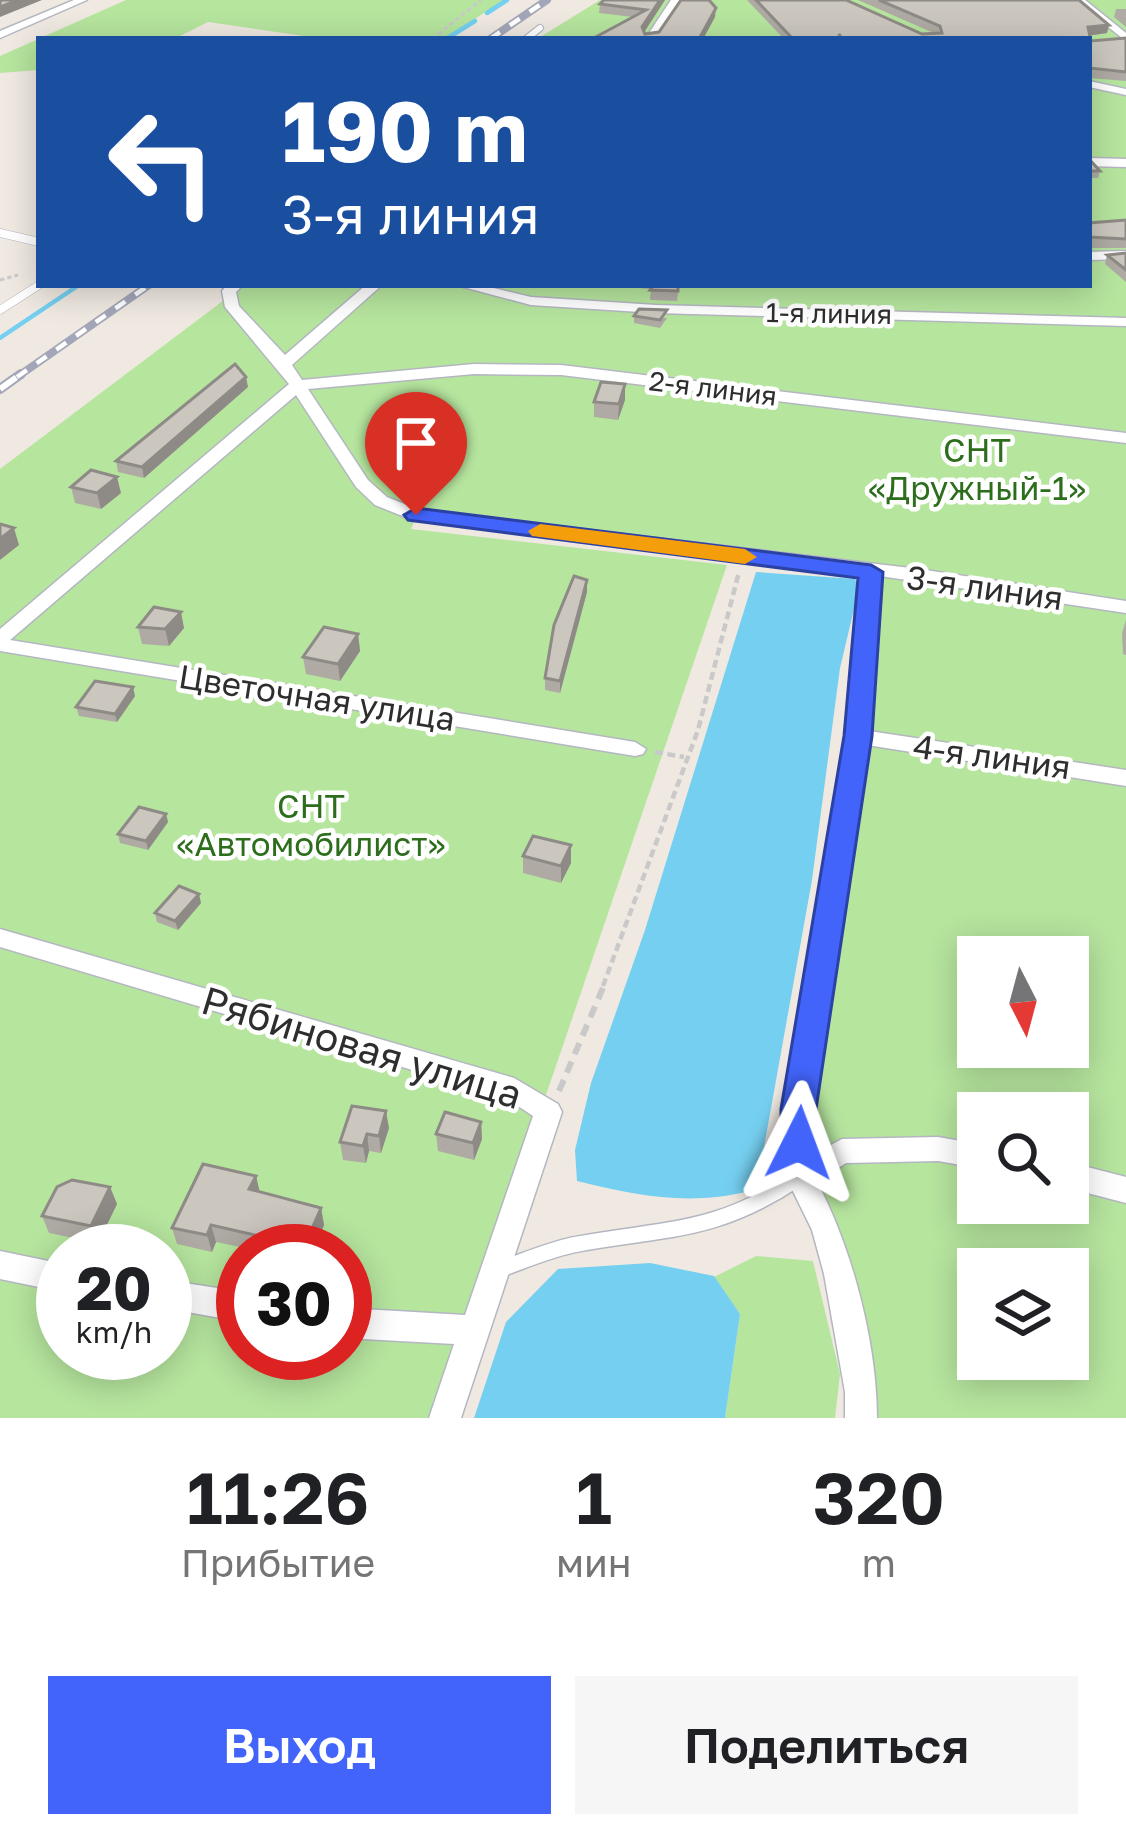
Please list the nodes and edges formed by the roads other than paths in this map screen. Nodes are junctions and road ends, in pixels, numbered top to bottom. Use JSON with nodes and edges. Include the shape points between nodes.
{"nodes":[{"id":1,"x":82,"y":0,"type":"edge"},
{"id":2,"x":676,"y":0,"type":"edge"},
{"id":3,"x":1079,"y":0,"type":"edge"},
{"id":4,"x":540,"y":28,"type":"dead end"},
{"id":5,"x":0,"y":34,"type":"edge"},
{"id":6,"x":530,"y":36,"type":"edge"},
{"id":7,"x":652,"y":36,"type":"edge"},
{"id":8,"x":1126,"y":39,"type":"edge"},
{"id":9,"x":1108,"y":41,"type":"edge"},
{"id":10,"x":1092,"y":85,"type":"edge"},
{"id":11,"x":1126,"y":92,"type":"edge"},
{"id":12,"x":1092,"y":163,"type":"edge"},
{"id":13,"x":1126,"y":163,"type":"edge"},
{"id":14,"x":0,"y":233,"type":"edge"},
{"id":15,"x":36,"y":241,"type":"edge"},
{"id":16,"x":1126,"y":255,"type":"edge"},
{"id":17,"x":1092,"y":256,"type":"edge"},
{"id":18,"x":36,"y":286,"type":"edge"},
{"id":19,"x":232,"y":288,"type":"edge"},
{"id":20,"x":372,"y":288,"type":"edge"},
{"id":21,"x":476,"y":288,"type":"edge"},
{"id":22,"x":0,"y":310,"type":"edge"},
{"id":23,"x":1126,"y":322,"type":"edge"},
{"id":24,"x":284,"y":364,"type":"junction"},
{"id":25,"x":298,"y":386,"type":"junction"},
{"id":26,"x":1126,"y":438,"type":"edge"},
{"id":27,"x":871,"y":572,"type":"junction"},
{"id":28,"x":1126,"y":607,"type":"edge"},
{"id":29,"x":0,"y":642,"type":"edge"},
{"id":30,"x":858,"y":736,"type":"junction"},
{"id":31,"x":635,"y":749,"type":"dead end"},
{"id":32,"x":1126,"y":778,"type":"edge"},
{"id":33,"x":0,"y":938,"type":"edge"},
{"id":34,"x":957,"y":1152,"type":"edge"},
{"id":35,"x":800,"y":1178,"type":"junction"},
{"id":36,"x":1089,"y":1180,"type":"edge"},
{"id":37,"x":1126,"y":1190,"type":"edge"},
{"id":38,"x":0,"y":1265,"type":"edge"},
{"id":39,"x":495,"y":1271,"type":"junction"},
{"id":40,"x":36,"y":1272,"type":"edge"},
{"id":41,"x":372,"y":1324,"type":"edge"},
{"id":42,"x":476,"y":1330,"type":"junction"},
{"id":43,"x":445,"y":1418,"type":"edge"},
{"id":44,"x":861,"y":1418,"type":"edge"}],
"edges":[{"from":1,"to":5,"type":"street"},
{"from":2,"to":7,"type":"street"},
{"from":3,"to":8,"type":"street"},
{"from":4,"to":6,"type":"lane"},
{"from":8,"to":9,"type":"street"},
{"from":10,"to":11,"type":"street"},
{"from":12,"to":13,"type":"street"},
{"from":14,"to":15,"type":"lane"},
{"from":16,"to":17,"type":"street"},
{"from":18,"to":22,"type":"lane"},
{"from":19,"to":24,"type":"street","via":[[232,307]]},
{"from":20,"to":24,"type":"street"},
{"from":21,"to":23,"type":"street","name":"1-я линия","via":[[531,301]]},
{"from":24,"to":25,"type":"street"},
{"from":25,"to":26,"type":"street","name":"2-я линия","via":[[474,369],[561,370]]},
{"from":25,"to":27,"type":"street","name":"3-я линия","via":[[362,483],[416,515]]},
{"from":25,"to":29,"type":"street"},
{"from":27,"to":28,"type":"street","name":"3-я линия"},
{"from":27,"to":30,"type":"street"},
{"from":29,"to":31,"type":"street","name":"Цветочная улица"},
{"from":30,"to":32,"type":"street","name":"4-я линия"},
{"from":30,"to":35,"type":"street","via":[[799,1109]]},
{"from":33,"to":39,"type":"street","name":"Рябиновая улица","via":[[535,1099],[548,1112]]},
{"from":34,"to":35,"type":"street","via":[[842,1151]]},
{"from":35,"to":39,"type":"lane","via":[[756,1210],[700,1229],[571,1246]]},
{"from":35,"to":44,"type":"street","via":[[839,1274]]},
{"from":36,"to":37,"type":"street"},
{"from":38,"to":40,"type":"street"},
{"from":39,"to":42,"type":"street","name":"Рябиновая улица"},
{"from":41,"to":42,"type":"street"},
{"from":42,"to":43,"type":"street","name":"Рябиновая улица"}]}
